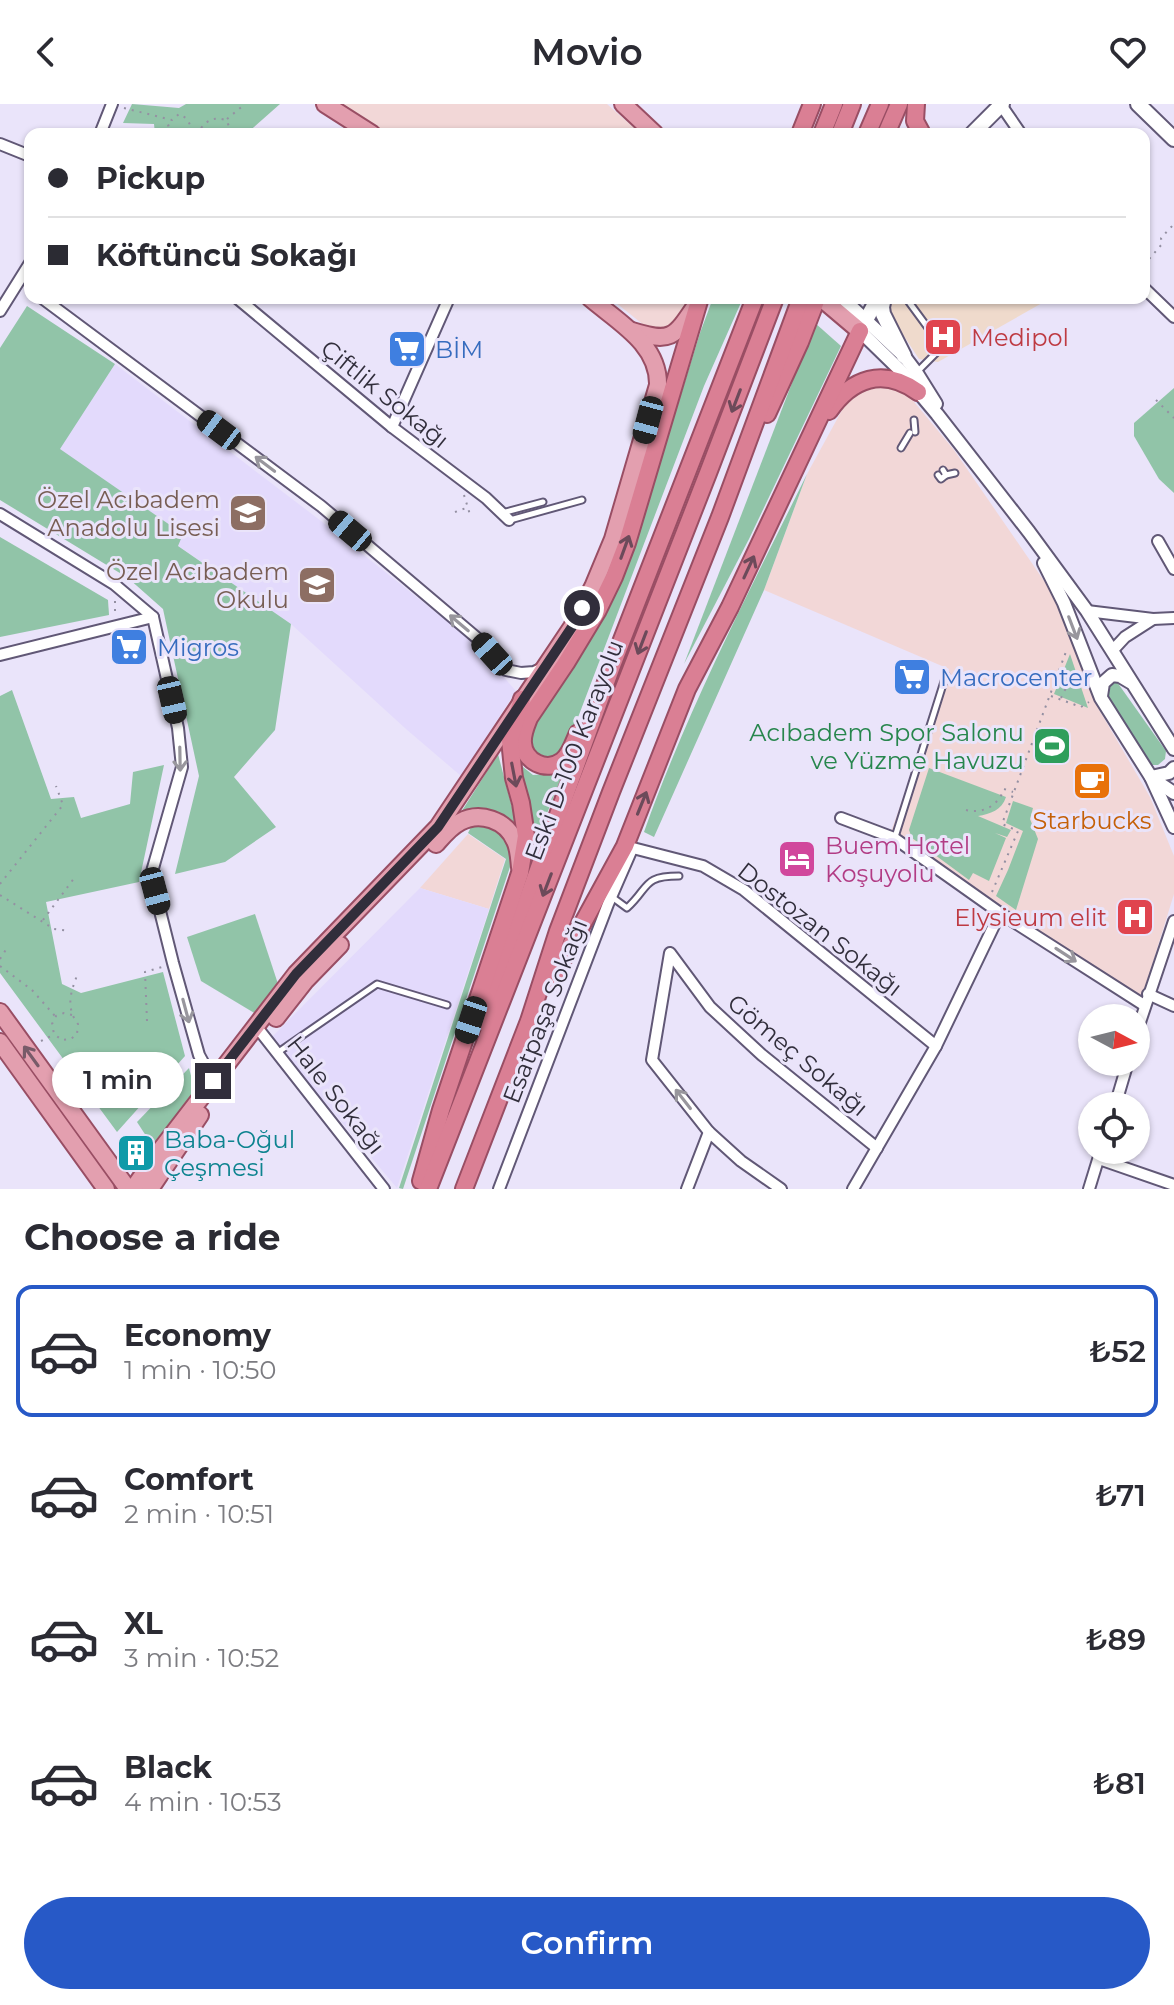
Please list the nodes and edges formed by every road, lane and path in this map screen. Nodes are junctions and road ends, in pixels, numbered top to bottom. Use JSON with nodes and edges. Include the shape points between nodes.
{"nodes":[{"id":1,"x":245,"y":104,"type":"edge"},
{"id":2,"x":325,"y":104,"type":"edge"},
{"id":3,"x":623,"y":104,"type":"edge"},
{"id":4,"x":812,"y":104,"type":"edge"},
{"id":5,"x":834,"y":104,"type":"edge"},
{"id":6,"x":852,"y":104,"type":"edge"},
{"id":7,"x":880,"y":104,"type":"edge"},
{"id":8,"x":899,"y":104,"type":"edge"},
{"id":9,"x":916,"y":104,"type":"edge"},
{"id":10,"x":1001,"y":104,"type":"edge"},
{"id":11,"x":1138,"y":104,"type":"edge"},
{"id":12,"x":116,"y":105,"type":"edge"},
{"id":13,"x":172,"y":120,"type":"junction"},
{"id":14,"x":226,"y":120,"type":"junction"},
{"id":15,"x":103,"y":128,"type":"edge"},
{"id":16,"x":168,"y":128,"type":"edge"},
{"id":17,"x":191,"y":128,"type":"edge"},
{"id":18,"x":201,"y":128,"type":"edge"},
{"id":19,"x":230,"y":128,"type":"edge"},
{"id":20,"x":363,"y":128,"type":"edge"},
{"id":21,"x":649,"y":128,"type":"edge"},
{"id":22,"x":802,"y":128,"type":"edge"},
{"id":23,"x":824,"y":128,"type":"edge"},
{"id":24,"x":842,"y":128,"type":"edge"},
{"id":25,"x":870,"y":128,"type":"edge"},
{"id":26,"x":889,"y":128,"type":"edge"},
{"id":27,"x":919,"y":128,"type":"edge"},
{"id":28,"x":978,"y":128,"type":"edge"},
{"id":29,"x":1017,"y":128,"type":"edge"},
{"id":30,"x":1174,"y":139,"type":"edge"},
{"id":31,"x":0,"y":144,"type":"edge"},
{"id":32,"x":24,"y":154,"type":"edge"},
{"id":33,"x":1174,"y":224,"type":"edge"},
{"id":34,"x":1150,"y":258,"type":"edge"},
{"id":35,"x":24,"y":281,"type":"edge"},
{"id":36,"x":1150,"y":294,"type":"edge"},
{"id":37,"x":50,"y":304,"type":"edge"},
{"id":38,"x":244,"y":304,"type":"edge"},
{"id":39,"x":445,"y":304,"type":"edge"},
{"id":40,"x":598,"y":304,"type":"edge"},
{"id":41,"x":697,"y":304,"type":"edge"},
{"id":42,"x":699,"y":304,"type":"edge"},
{"id":43,"x":752,"y":304,"type":"edge"},
{"id":44,"x":773,"y":304,"type":"edge"},
{"id":45,"x":800,"y":304,"type":"edge"},
{"id":46,"x":815,"y":304,"type":"edge"},
{"id":47,"x":829,"y":304,"type":"edge"},
{"id":48,"x":847,"y":304,"type":"edge"},
{"id":49,"x":877,"y":304,"type":"edge"},
{"id":50,"x":882,"y":304,"type":"edge"},
{"id":51,"x":910,"y":304,"type":"edge"},
{"id":52,"x":0,"y":311,"type":"edge"},
{"id":53,"x":1174,"y":317,"type":"edge"},
{"id":54,"x":863,"y":325,"type":"junction"},
{"id":55,"x":630,"y":330,"type":"junction"},
{"id":56,"x":792,"y":340,"type":"junction"},
{"id":57,"x":904,"y":356,"type":"junction"},
{"id":58,"x":916,"y":372,"type":"junction"},
{"id":59,"x":918,"y":392,"type":"junction"},
{"id":60,"x":1156,"y":400,"type":"dead end"},
{"id":61,"x":1174,"y":418,"type":"edge"},
{"id":62,"x":392,"y":427,"type":"junction"},
{"id":63,"x":956,"y":437,"type":"junction"},
{"id":64,"x":955,"y":473,"type":"dead end"},
{"id":65,"x":932,"y":481,"type":"dead end"},
{"id":66,"x":461,"y":487,"type":"dead end"},
{"id":67,"x":784,"y":493,"type":"junction"},
{"id":68,"x":582,"y":500,"type":"dead end"},
{"id":69,"x":543,"y":502,"type":"dead end"},
{"id":70,"x":467,"y":508,"type":"junction"},
{"id":71,"x":455,"y":512,"type":"dead end"},
{"id":72,"x":0,"y":514,"type":"edge"},
{"id":73,"x":505,"y":517,"type":"junction"},
{"id":74,"x":471,"y":518,"type":"dead end"},
{"id":75,"x":1029,"y":532,"type":"junction"},
{"id":76,"x":1158,"y":541,"type":"dead end"},
{"id":77,"x":1174,"y":569,"type":"edge"},
{"id":78,"x":114,"y":596,"type":"dead end"},
{"id":79,"x":1087,"y":611,"type":"junction"},
{"id":80,"x":153,"y":617,"type":"junction"},
{"id":81,"x":1174,"y":618,"type":"edge"},
{"id":82,"x":1153,"y":619,"type":"junction"},
{"id":83,"x":115,"y":620,"type":"dead end"},
{"id":84,"x":1069,"y":644,"type":"dead end"},
{"id":85,"x":1112,"y":651,"type":"junction"},
{"id":86,"x":0,"y":655,"type":"edge"},
{"id":87,"x":613,"y":663,"type":"junction"},
{"id":88,"x":544,"y":668,"type":"junction"},
{"id":89,"x":946,"y":675,"type":"dead end"},
{"id":90,"x":1083,"y":682,"type":"dead end"},
{"id":91,"x":1130,"y":682,"type":"junction"},
{"id":92,"x":1050,"y":695,"type":"junction"},
{"id":93,"x":522,"y":699,"type":"junction"},
{"id":94,"x":1061,"y":699,"type":"junction"},
{"id":95,"x":1096,"y":699,"type":"junction"},
{"id":96,"x":1174,"y":749,"type":"edge"},
{"id":97,"x":1174,"y":768,"type":"edge"},
{"id":98,"x":1151,"y":777,"type":"junction"},
{"id":99,"x":56,"y":786,"type":"dead end"},
{"id":100,"x":1014,"y":793,"type":"junction"},
{"id":101,"x":1174,"y":793,"type":"edge"},
{"id":102,"x":966,"y":810,"type":"dead end"},
{"id":103,"x":841,"y":818,"type":"dead end"},
{"id":104,"x":1174,"y":827,"type":"edge"},
{"id":105,"x":894,"y":838,"type":"junction"},
{"id":106,"x":431,"y":842,"type":"junction"},
{"id":107,"x":628,"y":847,"type":"junction"},
{"id":108,"x":520,"y":873,"type":"junction"},
{"id":109,"x":679,"y":876,"type":"dead end"},
{"id":110,"x":75,"y":877,"type":"dead end"},
{"id":111,"x":0,"y":884,"type":"edge"},
{"id":112,"x":0,"y":895,"type":"edge"},
{"id":113,"x":611,"y":896,"type":"junction"},
{"id":114,"x":990,"y":897,"type":"dead end"},
{"id":115,"x":1000,"y":913,"type":"junction"},
{"id":116,"x":43,"y":921,"type":"junction"},
{"id":117,"x":1174,"y":921,"type":"edge"},
{"id":118,"x":69,"y":931,"type":"dead end"},
{"id":119,"x":7,"y":948,"type":"dead end"},
{"id":120,"x":0,"y":959,"type":"edge"},
{"id":121,"x":0,"y":966,"type":"edge"},
{"id":122,"x":166,"y":966,"type":"dead end"},
{"id":123,"x":78,"y":973,"type":"dead end"},
{"id":124,"x":1148,"y":994,"type":"junction"},
{"id":125,"x":1142,"y":1004,"type":"edge"},
{"id":126,"x":1144,"y":1004,"type":"edge"},
{"id":127,"x":447,"y":1005,"type":"dead end"},
{"id":128,"x":1174,"y":1006,"type":"edge"},
{"id":129,"x":0,"y":1012,"type":"edge"},
{"id":130,"x":72,"y":1015,"type":"junction"},
{"id":131,"x":56,"y":1016,"type":"junction"},
{"id":132,"x":147,"y":1021,"type":"dead end"},
{"id":133,"x":529,"y":1021,"type":"junction"},
{"id":134,"x":260,"y":1030,"type":"junction"},
{"id":135,"x":0,"y":1042,"type":"edge"},
{"id":136,"x":936,"y":1046,"type":"junction"},
{"id":137,"x":277,"y":1053,"type":"junction"},
{"id":138,"x":216,"y":1086,"type":"junction"},
{"id":139,"x":709,"y":1132,"type":"junction"},
{"id":140,"x":445,"y":1145,"type":"junction"},
{"id":141,"x":877,"y":1148,"type":"junction"},
{"id":142,"x":82,"y":1155,"type":"junction"},
{"id":143,"x":162,"y":1159,"type":"junction"},
{"id":144,"x":110,"y":1164,"type":"junction"},
{"id":145,"x":1097,"y":1164,"type":"edge"},
{"id":146,"x":1122,"y":1164,"type":"edge"},
{"id":147,"x":1172,"y":1184,"type":"edge"},
{"id":148,"x":106,"y":1189,"type":"edge"},
{"id":149,"x":114,"y":1189,"type":"edge"},
{"id":150,"x":130,"y":1189,"type":"edge"},
{"id":151,"x":152,"y":1189,"type":"edge"},
{"id":152,"x":384,"y":1189,"type":"edge"},
{"id":153,"x":419,"y":1189,"type":"edge"},
{"id":154,"x":428,"y":1189,"type":"edge"},
{"id":155,"x":464,"y":1189,"type":"edge"},
{"id":156,"x":499,"y":1189,"type":"edge"},
{"id":157,"x":687,"y":1189,"type":"edge"},
{"id":158,"x":781,"y":1189,"type":"edge"},
{"id":159,"x":853,"y":1189,"type":"edge"},
{"id":160,"x":1089,"y":1189,"type":"edge"}],
"edges":[{"from":1,"to":14,"type":"path"},
{"from":2,"to":20,"type":"main road"},
{"from":3,"to":21,"type":"main road"},
{"from":4,"to":22,"type":"highway"},
{"from":5,"to":23,"type":"highway"},
{"from":6,"to":24,"type":"highway"},
{"from":7,"to":25,"type":"highway"},
{"from":8,"to":26,"type":"highway"},
{"from":9,"to":27,"type":"highway"},
{"from":10,"to":28,"type":"main road"},
{"from":10,"to":29,"type":"street"},
{"from":11,"to":30,"type":"main road"},
{"from":12,"to":13,"type":"path"},
{"from":12,"to":15,"type":"street"},
{"from":13,"to":16,"type":"path"},
{"from":13,"to":17,"type":"path","via":[[179,114]]},
{"from":14,"to":18,"type":"path","via":[[216,117]]},
{"from":14,"to":19,"type":"path"},
{"from":31,"to":32,"type":"street"},
{"from":33,"to":34,"type":"path"},
{"from":35,"to":52,"type":"street"},
{"from":36,"to":53,"type":"street"},
{"from":88,"to":37,"type":"street","one_way":true,"via":[[506,670],[477,638],[321,506]]},
{"from":38,"to":62,"type":"street","name":"Çiftlik Sokağı"},
{"from":39,"to":62,"type":"street"},
{"from":40,"to":55,"type":"main road"},
{"from":41,"to":55,"type":"main road","via":[[672,335],[655,338]]},
{"from":87,"to":42,"type":"highway","one_way":true,"via":[[568,753],[561,762],[537,764],[523,748],[524,728],[614,577]]},
{"from":43,"to":87,"type":"highway"},
{"from":44,"to":140,"type":"highway","name":"Eski D-100 Karayolu","one_way":true},
{"from":45,"to":56,"type":"highway"},
{"from":46,"to":56,"type":"highway"},
{"from":47,"to":54,"type":"main road"},
{"from":48,"to":54,"type":"street"},
{"from":49,"to":54,"type":"main road"},
{"from":50,"to":57,"type":"main road"},
{"from":51,"to":58,"type":"lane","via":[[942,347]]},
{"from":54,"to":57,"type":"street"},
{"from":54,"to":59,"type":"street"},
{"from":54,"to":67,"type":"highway"},
{"from":55,"to":88,"type":"main road","via":[[651,354],[658,385],[613,539],[572,627]]},
{"from":56,"to":133,"type":"highway","name":"Eski D-100 Karayolu","via":[[558,931]]},
{"from":57,"to":58,"type":"street"},
{"from":58,"to":63,"type":"street"},
{"from":59,"to":63,"type":"street"},
{"from":59,"to":67,"type":"highway","via":[[880,378],[844,393]]},
{"from":60,"to":61,"type":"path"},
{"from":62,"to":73,"type":"street","name":"Çiftlik Sokağı"},
{"from":63,"to":75,"type":"street"},
{"from":64,"to":65,"type":"lane"},
{"from":66,"to":70,"type":"path"},
{"from":107,"to":67,"type":"highway","one_way":true,"via":[[687,689]]},
{"from":68,"to":73,"type":"lane"},
{"from":69,"to":73,"type":"lane"},
{"from":70,"to":71,"type":"path"},
{"from":70,"to":74,"type":"path"},
{"from":72,"to":80,"type":"street","via":[[114,584]]},
{"from":75,"to":79,"type":"street"},
{"from":75,"to":95,"type":"street","one_way":true,"via":[[1064,603]]},
{"from":76,"to":77,"type":"street"},
{"from":78,"to":83,"type":"path"},
{"from":79,"to":82,"type":"street"},
{"from":79,"to":85,"type":"street"},
{"from":80,"to":86,"type":"street"},
{"from":80,"to":138,"type":"street","one_way":true,"via":[[182,767],[151,875],[199,1055]]},
{"from":81,"to":82,"type":"street"},
{"from":82,"to":85,"type":"street"},
{"from":84,"to":92,"type":"path"},
{"from":85,"to":91,"type":"street"},
{"from":87,"to":140,"type":"highway","via":[[492,995]]},
{"from":88,"to":93,"type":"main road"},
{"from":89,"to":105,"type":"lane"},
{"from":90,"to":94,"type":"path","via":[[1067,686]]},
{"from":91,"to":95,"type":"street","via":[[1112,675]]},
{"from":91,"to":96,"type":"street"},
{"from":92,"to":94,"type":"path"},
{"from":92,"to":100,"type":"path"},
{"from":93,"to":106,"type":"main road"},
{"from":93,"to":108,"type":"highway","one_way":true,"via":[[510,740],[526,836]]},
{"from":94,"to":95,"type":"path","via":[[1081,707]]},
{"from":95,"to":98,"type":"street"},
{"from":97,"to":98,"type":"street"},
{"from":98,"to":101,"type":"street"},
{"from":98,"to":104,"type":"street"},
{"from":99,"to":111,"type":"path","via":[[63,805]]},
{"from":100,"to":102,"type":"path","via":[[1004,789],[993,806]]},
{"from":100,"to":114,"type":"path","via":[[1002,824],[1018,831]]},
{"from":103,"to":105,"type":"street"},
{"from":105,"to":115,"type":"street"},
{"from":106,"to":108,"type":"main road","via":[[460,822],[485,817],[506,828],[515,840]]},
{"from":106,"to":134,"type":"main road"},
{"from":107,"to":113,"type":"street","name":"Esatpaşa Sokağı"},
{"from":107,"to":133,"type":"highway"},
{"from":107,"to":136,"type":"street","name":"Dostozan Sokağı","via":[[703,866],[744,890]]},
{"from":108,"to":153,"type":"highway"},
{"from":109,"to":113,"type":"lane","via":[[652,880],[627,908]]},
{"from":110,"to":116,"type":"path"},
{"from":112,"to":116,"type":"path"},
{"from":113,"to":156,"type":"street","name":"Esatpaşa Sokağı"},
{"from":115,"to":125,"type":"street","one_way":true},
{"from":115,"to":136,"type":"street"},
{"from":116,"to":118,"type":"path"},
{"from":117,"to":124,"type":"street"},
{"from":119,"to":120,"type":"path"},
{"from":121,"to":131,"type":"path"},
{"from":122,"to":132,"type":"path","via":[[145,972]]},
{"from":123,"to":130,"type":"path","via":[[69,995]]},
{"from":124,"to":126,"type":"street"},
{"from":124,"to":128,"type":"street"},
{"from":127,"to":137,"type":"lane","via":[[377,984]]},
{"from":144,"to":129,"type":"main road","one_way":true},
{"from":130,"to":131,"type":"path"},
{"from":130,"to":131,"type":"path","via":[[77,1034],[62,1040],[54,1034]]},
{"from":133,"to":155,"type":"highway","name":"Eski D-100 Karayolu"},
{"from":134,"to":137,"type":"street","name":"Hale Sokağı"},
{"from":134,"to":138,"type":"main road"},
{"from":135,"to":142,"type":"main road"},
{"from":136,"to":141,"type":"street"},
{"from":137,"to":152,"type":"street","name":"Hale Sokağı"},
{"from":138,"to":143,"type":"main road"},
{"from":139,"to":141,"type":"street","name":"Gömeç Sokağı","one_way":true,"via":[[652,1060],[670,953],[710,1007]]},
{"from":139,"to":157,"type":"street"},
{"from":139,"to":158,"type":"street","name":"Gömeç Sokağı"},
{"from":140,"to":154,"type":"highway","name":"Eski D-100 Karayolu"},
{"from":141,"to":159,"type":"street"},
{"from":142,"to":148,"type":"main road"},
{"from":142,"to":149,"type":"main road"},
{"from":143,"to":144,"type":"main road","via":[[137,1169]]},
{"from":143,"to":150,"type":"main road"},
{"from":143,"to":151,"type":"main road"},
{"from":144,"to":150,"type":"main road"},
{"from":145,"to":160,"type":"street"},
{"from":146,"to":147,"type":"street"}]}
